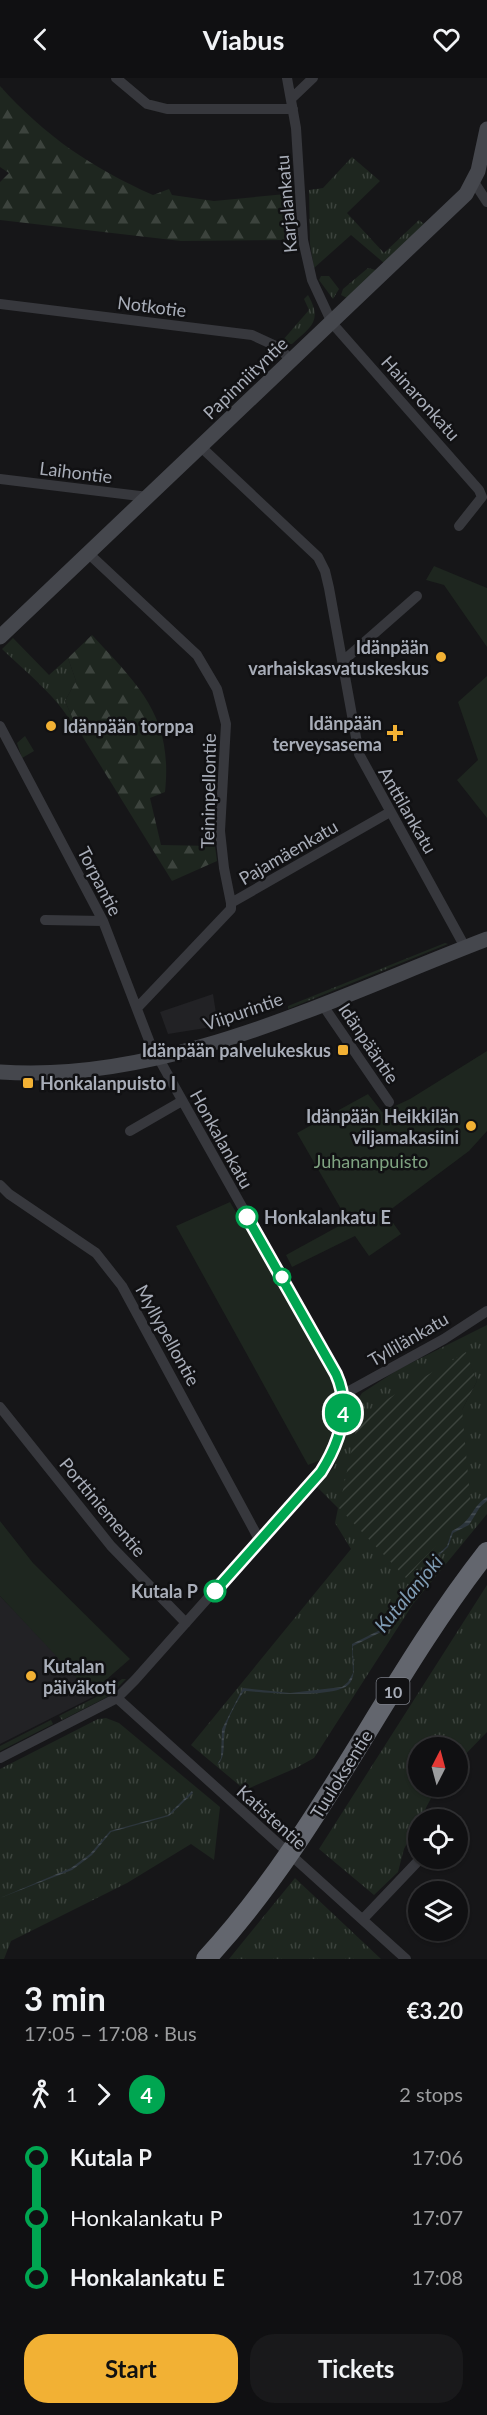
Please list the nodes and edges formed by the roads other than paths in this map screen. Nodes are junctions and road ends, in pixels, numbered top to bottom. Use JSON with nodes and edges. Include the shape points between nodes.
{"nodes":[{"id":1,"x":116,"y":78,"type":"edge"},
{"id":2,"x":287,"y":78,"type":"edge"},
{"id":3,"x":313,"y":78,"type":"edge"},
{"id":4,"x":293,"y":104,"type":"junction"},
{"id":5,"x":487,"y":129,"type":"edge"},
{"id":6,"x":474,"y":182,"type":"junction"},
{"id":7,"x":487,"y":202,"type":"edge"},
{"id":8,"x":0,"y":304,"type":"edge"},
{"id":9,"x":332,"y":323,"type":"junction"},
{"id":10,"x":291,"y":360,"type":"junction"},
{"id":11,"x":201,"y":447,"type":"junction"},
{"id":12,"x":0,"y":479,"type":"edge"},
{"id":13,"x":148,"y":497,"type":"junction"},
{"id":14,"x":459,"y":526,"type":"dead end"},
{"id":15,"x":89,"y":554,"type":"junction"},
{"id":16,"x":417,"y":596,"type":"dead end"},
{"id":17,"x":0,"y":637,"type":"edge"},
{"id":18,"x":342,"y":662,"type":"junction"},
{"id":19,"x":0,"y":726,"type":"edge"},
{"id":20,"x":390,"y":812,"type":"junction"},
{"id":21,"x":231,"y":903,"type":"junction"},
{"id":22,"x":45,"y":920,"type":"dead end"},
{"id":23,"x":103,"y":921,"type":"junction"},
{"id":24,"x":487,"y":939,"type":"edge"},
{"id":25,"x":465,"y":947,"type":"junction"},
{"id":26,"x":322,"y":1004,"type":"junction"},
{"id":27,"x":137,"y":1008,"type":"junction"},
{"id":28,"x":158,"y":1057,"type":"junction"},
{"id":29,"x":0,"y":1072,"type":"edge"},
{"id":30,"x":182,"y":1101,"type":"junction"},
{"id":31,"x":389,"y":1102,"type":"dead end"},
{"id":32,"x":130,"y":1131,"type":"dead end"},
{"id":33,"x":0,"y":1185,"type":"edge"},
{"id":34,"x":487,"y":1311,"type":"edge"},
{"id":35,"x":344,"y":1394,"type":"junction"},
{"id":36,"x":0,"y":1407,"type":"edge"},
{"id":37,"x":260,"y":1541,"type":"junction"},
{"id":38,"x":487,"y":1552,"type":"edge"},
{"id":39,"x":186,"y":1623,"type":"junction"},
{"id":40,"x":117,"y":1698,"type":"junction"},
{"id":41,"x":0,"y":1758,"type":"edge"},
{"id":42,"x":411,"y":1869,"type":"edge"},
{"id":43,"x":363,"y":1919,"type":"junction"},
{"id":44,"x":206,"y":1959,"type":"edge"},
{"id":45,"x":406,"y":1959,"type":"edge"}],
"edges":[{"from":1,"to":4,"type":"street","via":[[147,104],[167,109]]},
{"from":2,"to":4,"type":"street","name":"Karjalankatu"},
{"from":3,"to":4,"type":"street"},
{"from":4,"to":9,"type":"street","name":"Karjalankatu","via":[[303,240],[312,280]]},
{"from":5,"to":6,"type":"street","name":"Papinniityntie"},
{"from":6,"to":7,"type":"street"},
{"from":6,"to":9,"type":"street","name":"Papinniityntie"},
{"from":8,"to":10,"type":"street","name":"Notkotie","via":[[252,335],[278,347]]},
{"from":9,"to":10,"type":"street","name":"Papinniityntie"},
{"from":9,"to":14,"type":"street","name":"Hainaronkatu","via":[[464,470],[482,497]]},
{"from":10,"to":11,"type":"street","name":"Papinniityntie"},
{"from":11,"to":13,"type":"street","name":"Papinniityntie"},
{"from":11,"to":18,"type":"street","name":"Anttilankatu","via":[[318,557],[325,571]]},
{"from":12,"to":13,"type":"street","name":"Laihontie"},
{"from":13,"to":15,"type":"street","name":"Papinniityntie"},
{"from":15,"to":17,"type":"street","name":"Papinniityntie"},
{"from":15,"to":21,"type":"street","name":"Teininpellontie","via":[[197,655],[217,689],[226,724],[220,831]]},
{"from":16,"to":18,"type":"street"},
{"from":18,"to":20,"type":"street","name":"Anttilankatu","via":[[359,754]]},
{"from":19,"to":23,"type":"street","name":"Torpantie"},
{"from":20,"to":21,"type":"street","name":"Pajamäenkatu"},
{"from":20,"to":25,"type":"street","name":"Anttilankatu"},
{"from":21,"to":27,"type":"street","name":"Pajamäenkatu","via":[[231,909]]},
{"from":22,"to":23,"type":"street"},
{"from":23,"to":27,"type":"street","name":"Torpantie"},
{"from":24,"to":25,"type":"street","name":"Viipurintie"},
{"from":25,"to":26,"type":"street","name":"Viipurintie"},
{"from":26,"to":28,"type":"street","name":"Viipurintie","via":[[236,1035]]},
{"from":26,"to":31,"type":"street","name":"Idänpääntie"},
{"from":27,"to":28,"type":"street","name":"Torpantie"},
{"from":28,"to":29,"type":"street","name":"Viipurintie","via":[[68,1072]]},
{"from":28,"to":30,"type":"street","name":"Honkalankatu"},
{"from":30,"to":32,"type":"street"},
{"from":30,"to":35,"type":"street","name":"Honkalankatu"},
{"from":33,"to":37,"type":"street","name":"Myllypellontie","via":[[96,1253],[122,1286]]},
{"from":34,"to":35,"type":"street","name":"Tyllilänkatu"},
{"from":35,"to":37,"type":"street","via":[[332,1455]]},
{"from":36,"to":39,"type":"street","name":"Porttiniementie","via":[[111,1546]]},
{"from":37,"to":39,"type":"street"},
{"from":38,"to":44,"type":"highway","name":"Tuuloksentie","number":"10","via":[[414,1657],[305,1832],[231,1932]]},
{"from":39,"to":40,"type":"street"},
{"from":40,"to":41,"type":"street"},
{"from":40,"to":43,"type":"street","name":"Katistentie"},
{"from":42,"to":43,"type":"street"},
{"from":43,"to":45,"type":"street","name":"Katistentie"}]}
